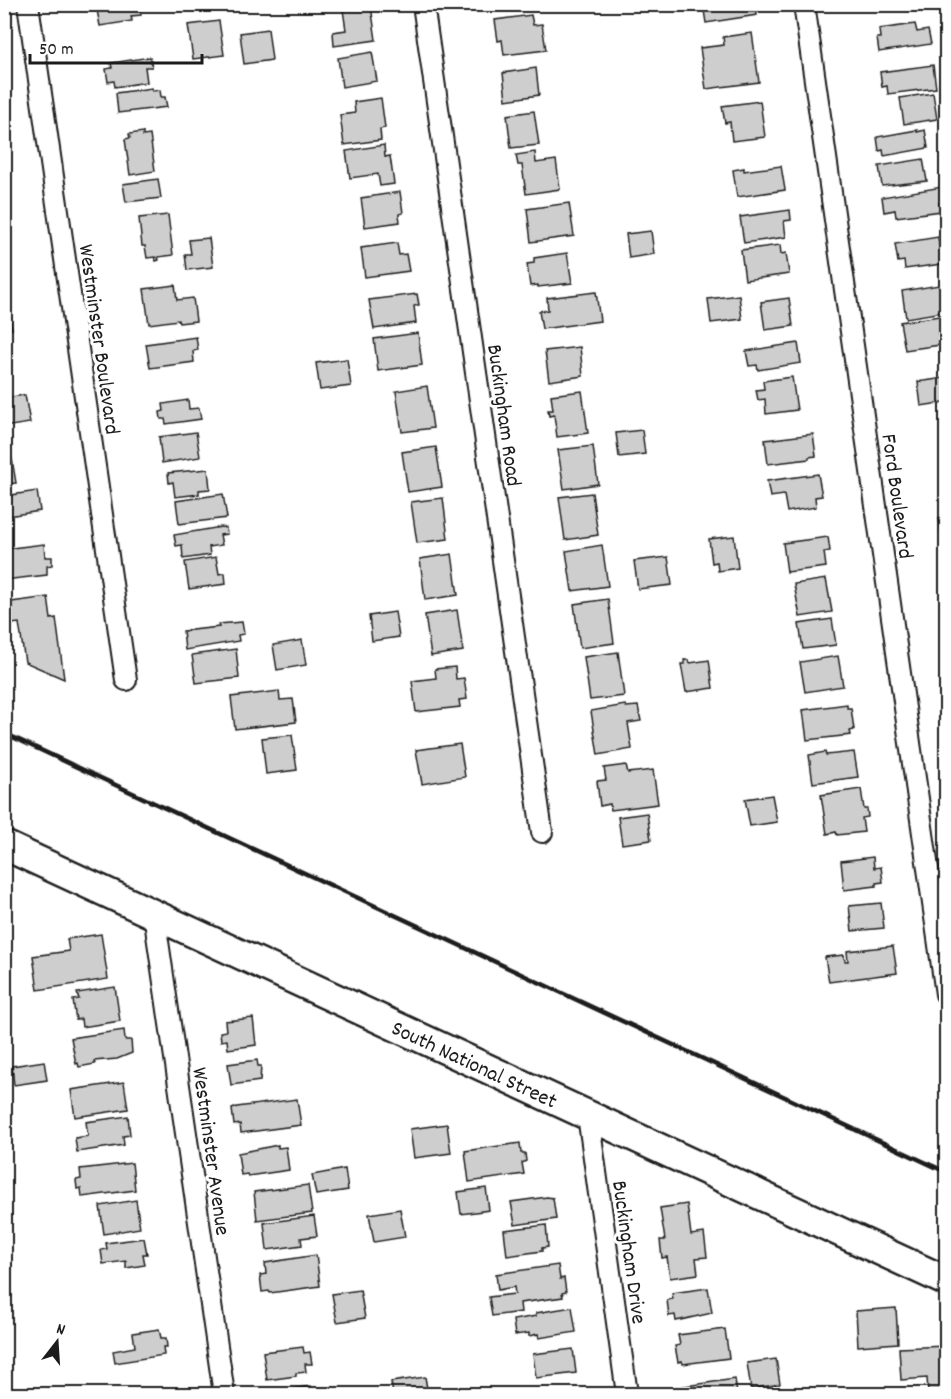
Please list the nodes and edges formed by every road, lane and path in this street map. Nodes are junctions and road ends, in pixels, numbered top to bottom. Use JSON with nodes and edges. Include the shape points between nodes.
{"nodes":[{"id":1,"x":28,"y":4,"type":"edge"},
{"id":2,"x":423,"y":4,"type":"edge"},
{"id":3,"x":804,"y":4,"type":"edge"},
{"id":4,"x":126,"y":680,"type":"dead end"},
{"id":5,"x":542,"y":832,"type":"dead end"},
{"id":6,"x":4,"y":845,"type":"edge"},
{"id":7,"x":154,"y":914,"type":"junction"},
{"id":8,"x":946,"y":994,"type":"edge"},
{"id":9,"x":588,"y":1115,"type":"junction"},
{"id":10,"x":946,"y":1281,"type":"edge"},
{"id":11,"x":224,"y":1395,"type":"edge"},
{"id":12,"x":627,"y":1395,"type":"edge"}],
"edges":[{"from":1,"to":4,"type":"street","name":"Westminster Boulevard"},
{"from":2,"to":5,"type":"street","name":"Buckingham Road"},
{"from":3,"to":8,"type":"street","name":"Ford Boulevard"},
{"from":6,"to":7,"type":"street","name":"South National Street"},
{"from":7,"to":9,"type":"street","name":"South National Street"},
{"from":7,"to":11,"type":"street","name":"Westminster Avenue"},
{"from":9,"to":10,"type":"street","name":"South National Street"},
{"from":9,"to":12,"type":"street","name":"Buckingham Drive"}]}
